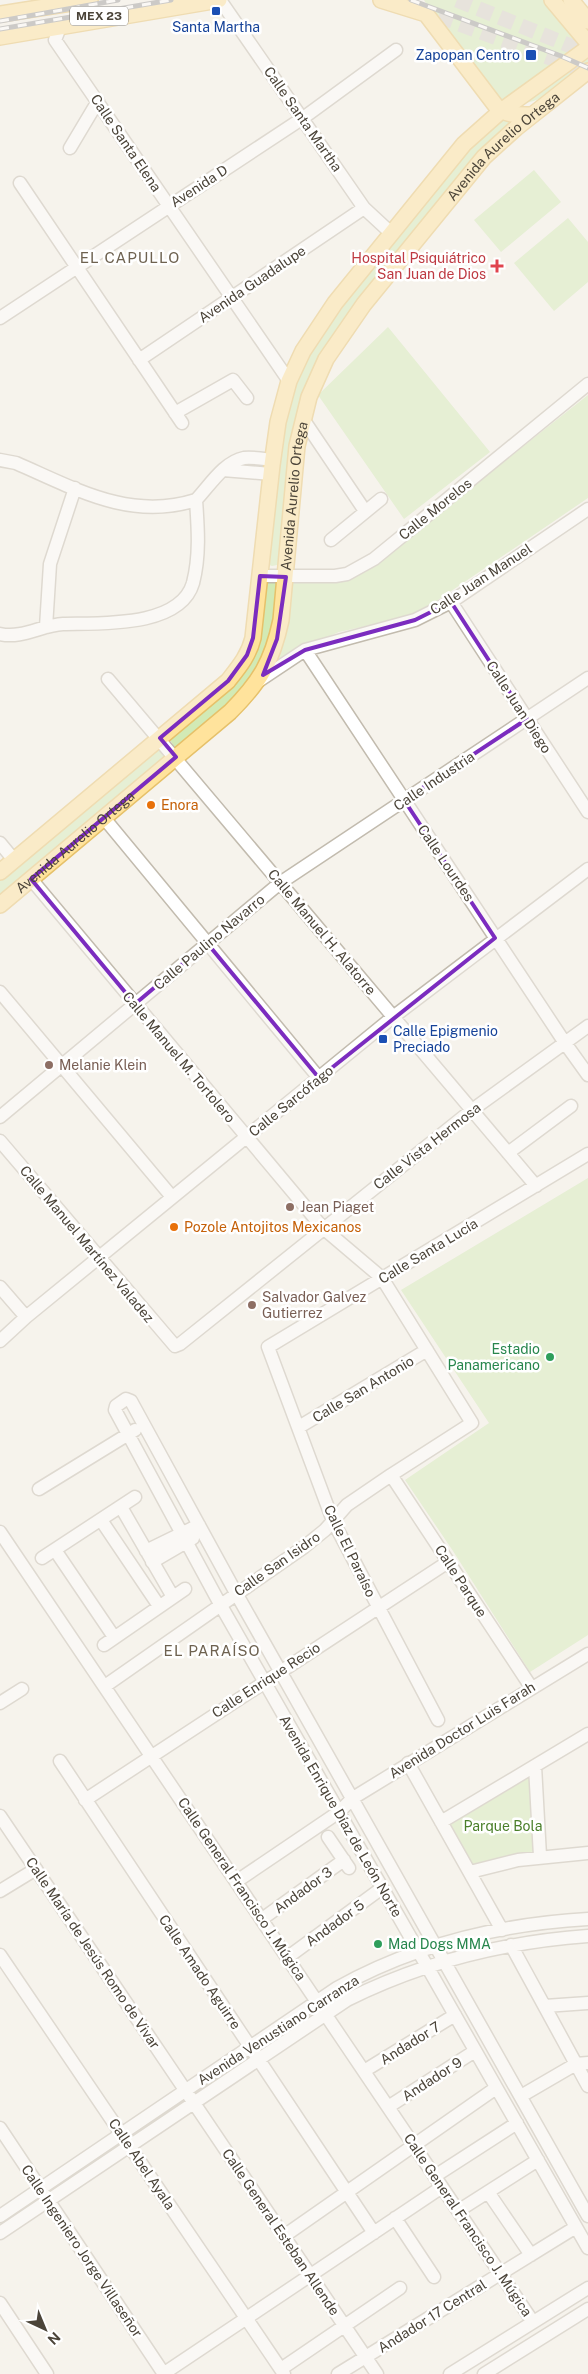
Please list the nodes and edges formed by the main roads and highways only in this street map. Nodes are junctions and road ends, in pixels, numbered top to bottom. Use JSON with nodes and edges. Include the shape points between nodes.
{"nodes":[{"id":1,"x":47,"y":0,"type":"edge"},
{"id":2,"x":90,"y":0,"type":"edge"},
{"id":3,"x":193,"y":0,"type":"edge"},
{"id":4,"x":381,"y":0,"type":"edge"},
{"id":5,"x":416,"y":0,"type":"edge"},
{"id":6,"x":552,"y":0,"type":"edge"},
{"id":7,"x":571,"y":0,"type":"edge"},
{"id":8,"x":216,"y":1,"type":"edge"},
{"id":9,"x":0,"y":13,"type":"edge"},
{"id":10,"x":426,"y":14,"type":"junction"},
{"id":11,"x":588,"y":21,"type":"edge"},
{"id":12,"x":0,"y":36,"type":"edge"},
{"id":13,"x":588,"y":44,"type":"edge"},
{"id":14,"x":588,"y":48,"type":"edge"},
{"id":15,"x":588,"y":71,"type":"edge"},
{"id":16,"x":501,"y":111,"type":"junction"},
{"id":17,"x":532,"y":115,"type":"junction"},
{"id":18,"x":0,"y":872,"type":"edge"},
{"id":19,"x":0,"y":905,"type":"edge"}],
"edges":[{"from":1,"to":9,"type":"main road"},
{"from":2,"to":9,"type":"main road","number":"MEX 23"},
{"from":3,"to":12,"type":"main road","number":"MEX 23"},
{"from":4,"to":10,"type":"main road"},
{"from":5,"to":10,"type":"main road"},
{"from":6,"to":13,"type":"main road"},
{"from":7,"to":11,"type":"main road"},
{"from":8,"to":12,"type":"main road"},
{"from":10,"to":16,"type":"main road"},
{"from":14,"to":16,"type":"main road","name":"Avenida Aurelio Ortega"},
{"from":15,"to":17,"type":"main road","name":"Avenida Aurelio Ortega"},
{"from":16,"to":17,"type":"main road"},
{"from":16,"to":18,"type":"main road","name":"Avenida Aurelio Ortega","via":[[464,144],[335,303],[303,351],[289,381],[280,414],[253,638],[247,655],[228,681]]},
{"from":17,"to":19,"type":"main road","name":"Avenida Aurelio Ortega","via":[[484,157],[351,321],[317,377],[297,446],[282,620],[258,682],[230,712]]}]}
